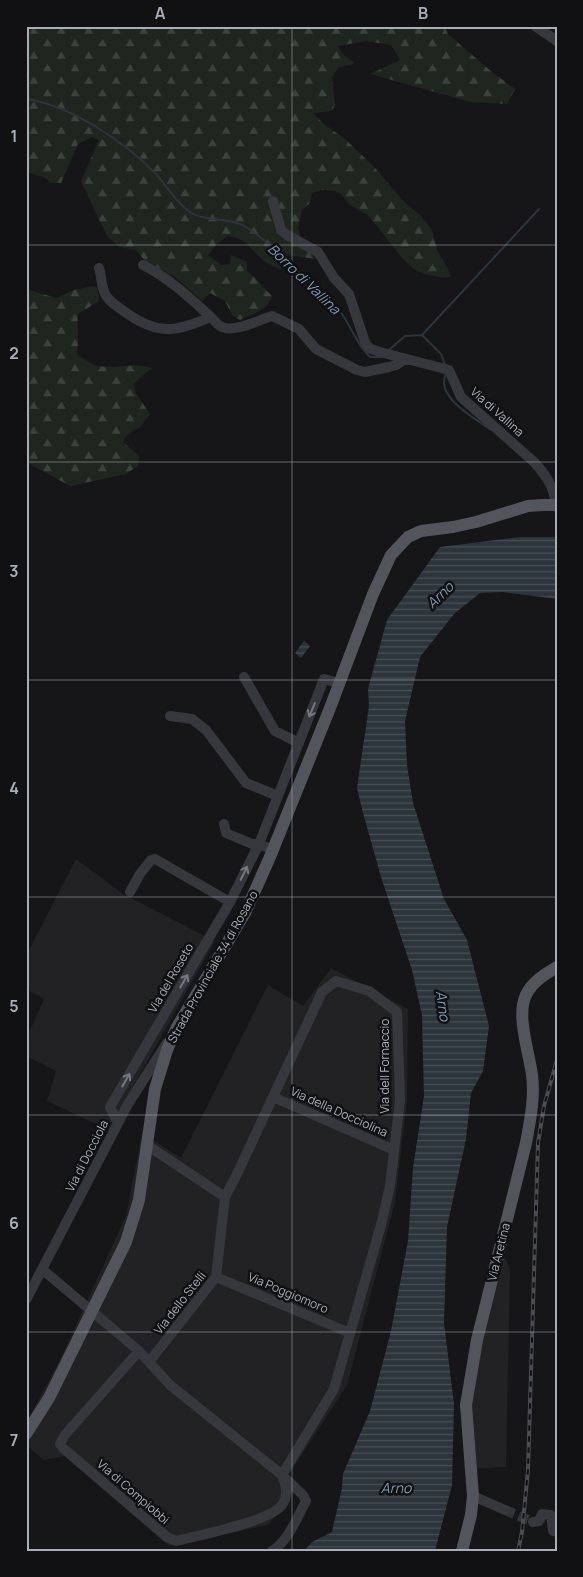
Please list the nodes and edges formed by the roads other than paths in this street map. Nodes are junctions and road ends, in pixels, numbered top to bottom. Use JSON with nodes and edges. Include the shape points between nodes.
{"nodes":[{"id":1,"x":534,"y":26,"type":"edge"},
{"id":2,"x":557,"y":41,"type":"edge"},
{"id":3,"x":272,"y":201,"type":"dead end"},
{"id":4,"x":143,"y":265,"type":"dead end"},
{"id":5,"x":99,"y":268,"type":"dead end"},
{"id":6,"x":211,"y":317,"type":"junction"},
{"id":7,"x":405,"y":359,"type":"junction"},
{"id":8,"x":554,"y":505,"type":"edge"},
{"id":9,"x":244,"y":677,"type":"dead end"},
{"id":10,"x":340,"y":682,"type":"junction"},
{"id":11,"x":170,"y":716,"type":"dead end"},
{"id":12,"x":299,"y":743,"type":"junction"},
{"id":13,"x":278,"y":796,"type":"junction"},
{"id":14,"x":224,"y":824,"type":"dead end"},
{"id":15,"x":259,"y":844,"type":"junction"},
{"id":16,"x":273,"y":850,"type":"junction"},
{"id":17,"x":130,"y":892,"type":"dead end"},
{"id":18,"x":230,"y":902,"type":"junction"},
{"id":19,"x":557,"y":966,"type":"edge"},
{"id":20,"x":177,"y":1027,"type":"junction"},
{"id":21,"x":273,"y":1097,"type":"junction"},
{"id":22,"x":118,"y":1123,"type":"junction"},
{"id":23,"x":147,"y":1145,"type":"junction"},
{"id":24,"x":394,"y":1150,"type":"junction"},
{"id":25,"x":224,"y":1197,"type":"junction"},
{"id":26,"x":43,"y":1270,"type":"junction"},
{"id":27,"x":216,"y":1277,"type":"junction"},
{"id":28,"x":26,"y":1300,"type":"edge"},
{"id":29,"x":93,"y":1311,"type":"junction"},
{"id":30,"x":350,"y":1333,"type":"junction"},
{"id":31,"x":139,"y":1351,"type":"junction"},
{"id":32,"x":149,"y":1362,"type":"junction"},
{"id":33,"x":26,"y":1434,"type":"edge"},
{"id":34,"x":282,"y":1475,"type":"junction"},
{"id":35,"x":472,"y":1496,"type":"junction"},
{"id":36,"x":505,"y":1510,"type":"tunnel mouth"},
{"id":37,"x":533,"y":1522,"type":"tunnel mouth"},
{"id":38,"x":557,"y":1532,"type":"edge"},
{"id":39,"x":272,"y":1551,"type":"edge"},
{"id":40,"x":462,"y":1551,"type":"edge"}],
"edges":[{"from":1,"to":2,"type":"street"},
{"from":3,"to":7,"type":"street","name":"Via di Vallina","via":[[281,230],[318,252],[348,294],[366,345]]},
{"from":4,"to":6,"type":"street","via":[[176,286]]},
{"from":5,"to":6,"type":"street","via":[[106,297],[138,321],[157,329],[172,329]]},
{"from":6,"to":7,"type":"street","via":[[223,328],[238,328],[272,316],[299,329],[316,349],[365,372],[396,365]]},
{"from":7,"to":8,"type":"street","name":"Via di Vallina","via":[[446,369],[461,397],[544,473],[554,491]]},
{"from":8,"to":10,"type":"main road","name":"Strada Provinciale 34 di Rosano","via":[[528,506],[476,522],[421,531],[408,538],[391,555],[383,569]]},
{"from":9,"to":12,"type":"street","via":[[275,732]]},
{"from":10,"to":12,"type":"street","name":"Via del Roseto","one_way":true,"via":[[324,679]]},
{"from":10,"to":16,"type":"main road","name":"Strada Provinciale 34 di Rosano"},
{"from":11,"to":13,"type":"street","via":[[192,719],[206,730],[246,783]]},
{"from":12,"to":13,"type":"street","name":"Via del Roseto"},
{"from":13,"to":15,"type":"street","name":"Via del Roseto"},
{"from":14,"to":15,"type":"street","via":[[226,832]]},
{"from":15,"to":16,"type":"street"},
{"from":18,"to":15,"type":"street","name":"Via del Roseto","one_way":true},
{"from":16,"to":20,"type":"main road","name":"Strada Provinciale 34 di Rosano","via":[[245,914]]},
{"from":17,"to":18,"type":"street","via":[[151,860],[156,859]]},
{"from":22,"to":18,"type":"street","name":"Via del Roseto","one_way":true,"via":[[110,1107]]},
{"from":19,"to":35,"type":"main road","name":"Via Aretina","via":[[533,985],[523,1003],[532,1075],[531,1114],[466,1405]]},
{"from":20,"to":22,"type":"street","name":"Via di Docciola"},
{"from":20,"to":23,"type":"main road","name":"Strada Provinciale 34 di Rosano","via":[[155,1089]]},
{"from":21,"to":24,"type":"street","name":"Via della Docciolina"},
{"from":21,"to":24,"type":"street","name":"Via dell Fornaccio","via":[[322,992],[336,981],[369,991],[397,1012],[400,1100]]},
{"from":21,"to":25,"type":"street","name":"Via dell Fornaccio"},
{"from":22,"to":26,"type":"street","name":"Via di Docciola"},
{"from":23,"to":25,"type":"street"},
{"from":23,"to":29,"type":"main road","name":"Strada Provinciale 34 di Rosano","via":[[139,1200],[126,1242]]},
{"from":24,"to":30,"type":"street","name":"Via dell Fornaccio","via":[[381,1224]]},
{"from":25,"to":27,"type":"street","name":"Via dello Stelli"},
{"from":26,"to":28,"type":"street","name":"Via di Docciola"},
{"from":26,"to":29,"type":"street"},
{"from":27,"to":30,"type":"street","name":"Via Poggiomoro"},
{"from":27,"to":32,"type":"street","name":"Via dello Stelli"},
{"from":29,"to":31,"type":"street"},
{"from":29,"to":33,"type":"main road","name":"Strada Provinciale 34 di Rosano","via":[[49,1398]]},
{"from":30,"to":34,"type":"street","name":"Via dell Fornaccio","via":[[334,1389]]},
{"from":31,"to":32,"type":"street"},
{"from":31,"to":34,"type":"street","name":"Via di Compiobbi","via":[[64,1436],[60,1444],[63,1448],[167,1537],[176,1541],[251,1522],[278,1508],[286,1491]]},
{"from":32,"to":34,"type":"street","via":[[170,1385]]},
{"from":34,"to":39,"type":"street","via":[[306,1501],[293,1526]]},
{"from":35,"to":36,"type":"street"},
{"from":35,"to":40,"type":"main road","name":"Via Aretina"},
{"from":37,"to":38,"type":"street","via":[[539,1521],[542,1514],[551,1515],[553,1531]]}]}
